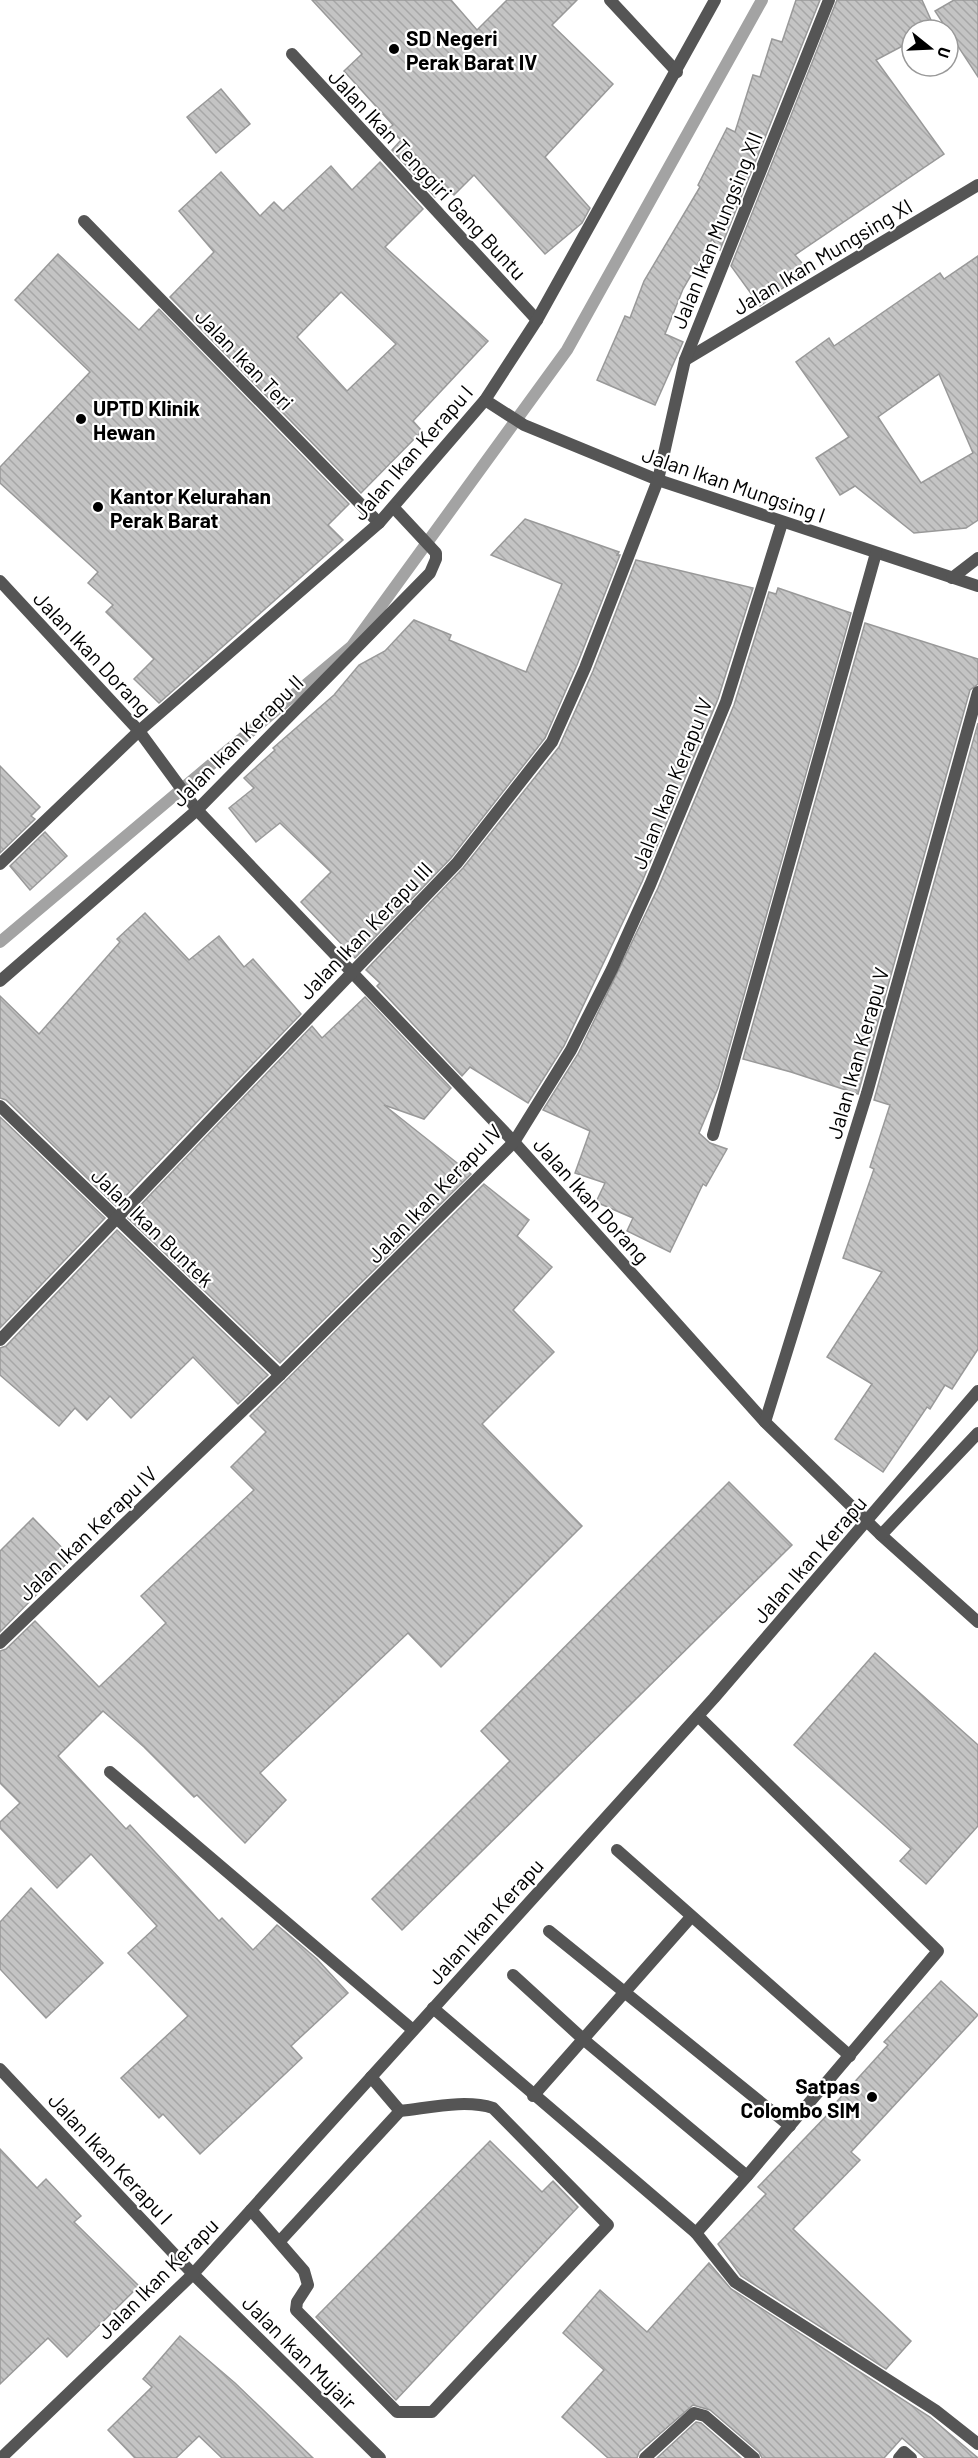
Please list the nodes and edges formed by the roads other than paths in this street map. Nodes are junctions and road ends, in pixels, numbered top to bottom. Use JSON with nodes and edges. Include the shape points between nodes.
{"nodes":[{"id":1,"x":610,"y":0,"type":"edge"},
{"id":2,"x":716,"y":0,"type":"edge"},
{"id":3,"x":829,"y":0,"type":"edge"},
{"id":4,"x":292,"y":54,"type":"dead end"},
{"id":5,"x":676,"y":72,"type":"junction"},
{"id":6,"x":978,"y":185,"type":"edge"},
{"id":7,"x":84,"y":221,"type":"dead end"},
{"id":8,"x":537,"y":320,"type":"junction"},
{"id":9,"x":685,"y":360,"type":"junction"},
{"id":10,"x":488,"y":402,"type":"junction"},
{"id":11,"x":658,"y":480,"type":"junction"},
{"id":12,"x":394,"y":508,"type":"junction"},
{"id":13,"x":379,"y":523,"type":"junction"},
{"id":14,"x":782,"y":523,"type":"junction"},
{"id":15,"x":876,"y":553,"type":"junction"},
{"id":16,"x":978,"y":558,"type":"edge"},
{"id":17,"x":952,"y":578,"type":"junction"},
{"id":18,"x":0,"y":581,"type":"edge"},
{"id":19,"x":978,"y":586,"type":"edge"},
{"id":20,"x":978,"y":692,"type":"edge"},
{"id":21,"x":139,"y":731,"type":"junction"},
{"id":22,"x":197,"y":810,"type":"junction"},
{"id":23,"x":0,"y":864,"type":"edge"},
{"id":24,"x":351,"y":974,"type":"junction"},
{"id":25,"x":0,"y":981,"type":"edge"},
{"id":26,"x":0,"y":1106,"type":"edge"},
{"id":27,"x":713,"y":1135,"type":"dead end"},
{"id":28,"x":514,"y":1142,"type":"junction"},
{"id":29,"x":116,"y":1217,"type":"junction"},
{"id":30,"x":0,"y":1340,"type":"edge"},
{"id":31,"x":280,"y":1375,"type":"junction"},
{"id":32,"x":978,"y":1391,"type":"edge"},
{"id":33,"x":765,"y":1422,"type":"junction"},
{"id":34,"x":978,"y":1433,"type":"edge"},
{"id":35,"x":867,"y":1522,"type":"junction"},
{"id":36,"x":881,"y":1535,"type":"junction"},
{"id":37,"x":978,"y":1622,"type":"edge"},
{"id":38,"x":0,"y":1643,"type":"edge"},
{"id":39,"x":698,"y":1716,"type":"junction"},
{"id":40,"x":110,"y":1772,"type":"dead end"},
{"id":41,"x":617,"y":1850,"type":"dead end"},
{"id":42,"x":691,"y":1917,"type":"junction"},
{"id":43,"x":549,"y":1931,"type":"dead end"},
{"id":44,"x":513,"y":1975,"type":"dead end"},
{"id":45,"x":624,"y":1992,"type":"junction"},
{"id":46,"x":433,"y":2008,"type":"junction"},
{"id":47,"x":413,"y":2030,"type":"junction"},
{"id":48,"x":584,"y":2039,"type":"junction"},
{"id":49,"x":850,"y":2056,"type":"junction"},
{"id":50,"x":0,"y":2069,"type":"edge"},
{"id":51,"x":371,"y":2077,"type":"junction"},
{"id":52,"x":533,"y":2096,"type":"junction"},
{"id":53,"x":400,"y":2111,"type":"junction"},
{"id":54,"x":790,"y":2126,"type":"junction"},
{"id":55,"x":747,"y":2176,"type":"junction"},
{"id":56,"x":251,"y":2210,"type":"junction"},
{"id":57,"x":696,"y":2233,"type":"junction"},
{"id":58,"x":280,"y":2241,"type":"junction"},
{"id":59,"x":193,"y":2274,"type":"junction"},
{"id":60,"x":978,"y":2444,"type":"edge"},
{"id":61,"x":1,"y":2458,"type":"edge"},
{"id":62,"x":380,"y":2458,"type":"edge"},
{"id":63,"x":645,"y":2458,"type":"edge"},
{"id":64,"x":753,"y":2458,"type":"edge"},
{"id":65,"x":899,"y":2458,"type":"edge"},
{"id":66,"x":911,"y":2458,"type":"edge"}],
"edges":[{"from":1,"to":5,"type":"street"},
{"from":2,"to":5,"type":"street","name":"Jalan Ikan Kerapu I"},
{"from":3,"to":9,"type":"street","name":"Jalan Ikan Mungsing XII"},
{"from":4,"to":8,"type":"street","name":"Jalan Ikan Tenggiri Gang Buntu"},
{"from":5,"to":8,"type":"street","name":"Jalan Ikan Kerapu I"},
{"from":6,"to":9,"type":"street","name":"Jalan Ikan Mungsing XI"},
{"from":7,"to":13,"type":"street","name":"Jalan Ikan Teri"},
{"from":8,"to":10,"type":"street","name":"Jalan Ikan Kerapu I"},
{"from":9,"to":11,"type":"street","name":"Jalan Ikan Mungsing XII"},
{"from":10,"to":11,"type":"street","name":"Jalan Ikan Mungsing I","via":[[524,425]]},
{"from":10,"to":12,"type":"street","name":"Jalan Ikan Kerapu I"},
{"from":11,"to":14,"type":"street","name":"Jalan Ikan Mungsing I"},
{"from":11,"to":24,"type":"street","name":"Jalan Ikan Kerapu III","via":[[552,742],[458,863]]},
{"from":12,"to":13,"type":"street","name":"Jalan Ikan Kerapu I"},
{"from":12,"to":22,"type":"street","name":"Jalan Ikan Kerapu II","via":[[436,553],[430,573]]},
{"from":13,"to":21,"type":"street","name":"Jalan Ikan Kerapu I"},
{"from":14,"to":15,"type":"street","name":"Jalan Ikan Mungsing I"},
{"from":14,"to":28,"type":"street","name":"Jalan Ikan Kerapu IV","via":[[726,702],[650,885],[571,1050]]},
{"from":15,"to":17,"type":"street","name":"Jalan Ikan Mungsing I"},
{"from":15,"to":27,"type":"street"},
{"from":16,"to":17,"type":"street"},
{"from":17,"to":19,"type":"street","name":"Jalan Ikan Mungsing I"},
{"from":18,"to":21,"type":"street","name":"Jalan Ikan Dorang"},
{"from":20,"to":33,"type":"street","name":"Jalan Ikan Kerapu V","via":[[867,1093]]},
{"from":21,"to":22,"type":"street","name":"Jalan Ikan Dorang"},
{"from":21,"to":23,"type":"street","name":"Jalan Ikan Kerapu I"},
{"from":22,"to":24,"type":"street","name":"Jalan Ikan Dorang"},
{"from":22,"to":25,"type":"street","name":"Jalan Ikan Kerapu II"},
{"from":24,"to":28,"type":"street","name":"Jalan Ikan Dorang"},
{"from":24,"to":29,"type":"street","name":"Jalan Ikan Kerapu III"},
{"from":26,"to":29,"type":"street","name":"Jalan Ikan Buntek"},
{"from":28,"to":31,"type":"street","name":"Jalan Ikan Kerapu IV"},
{"from":28,"to":33,"type":"street","name":"Jalan Ikan Dorang"},
{"from":29,"to":30,"type":"street","name":"Jalan Ikan Kerapu III"},
{"from":29,"to":31,"type":"street","name":"Jalan Ikan Buntek"},
{"from":31,"to":38,"type":"street","name":"Jalan Ikan Kerapu IV"},
{"from":32,"to":35,"type":"street","name":"Jalan Ikan Kerapu"},
{"from":33,"to":35,"type":"street","name":"Jalan Ikan Dorang"},
{"from":34,"to":36,"type":"street"},
{"from":35,"to":36,"type":"street","name":"Jalan Ikan Dorang"},
{"from":35,"to":39,"type":"street","name":"Jalan Ikan Kerapu"},
{"from":36,"to":37,"type":"street","name":"Jalan Ikan Dorang"},
{"from":39,"to":46,"type":"street","name":"Jalan Ikan Kerapu"},
{"from":39,"to":49,"type":"street","via":[[938,1951]]},
{"from":40,"to":47,"type":"street"},
{"from":41,"to":42,"type":"street"},
{"from":42,"to":45,"type":"street"},
{"from":42,"to":49,"type":"street"},
{"from":43,"to":45,"type":"street"},
{"from":44,"to":48,"type":"street"},
{"from":45,"to":48,"type":"street"},
{"from":45,"to":54,"type":"street"},
{"from":46,"to":47,"type":"street","name":"Jalan Ikan Kerapu"},
{"from":46,"to":52,"type":"street"},
{"from":47,"to":51,"type":"street","name":"Jalan Ikan Kerapu"},
{"from":48,"to":52,"type":"street"},
{"from":48,"to":55,"type":"street"},
{"from":49,"to":54,"type":"street"},
{"from":50,"to":59,"type":"street","name":"Jalan Ikan Kerapu I"},
{"from":51,"to":53,"type":"street"},
{"from":51,"to":56,"type":"street","name":"Jalan Ikan Kerapu"},
{"from":52,"to":57,"type":"street"},
{"from":53,"to":58,"type":"street"},
{"from":53,"to":58,"type":"street","via":[[482,2104],[493,2108],[608,2225],[432,2412],[425,2414],[397,2412],[296,2310],[308,2285],[304,2271]]},
{"from":54,"to":55,"type":"street"},
{"from":55,"to":57,"type":"street"},
{"from":56,"to":58,"type":"street"},
{"from":56,"to":59,"type":"street","name":"Jalan Ikan Kerapu"},
{"from":57,"to":60,"type":"street","via":[[735,2282],[935,2410]]},
{"from":59,"to":61,"type":"street","name":"Jalan Ikan Kerapu"},
{"from":59,"to":62,"type":"street","name":"Jalan Ikan Mujair"},
{"from":63,"to":64,"type":"street","via":[[694,2413],[705,2416]]},
{"from":65,"to":66,"type":"street","via":[[904,2452]]}]}
